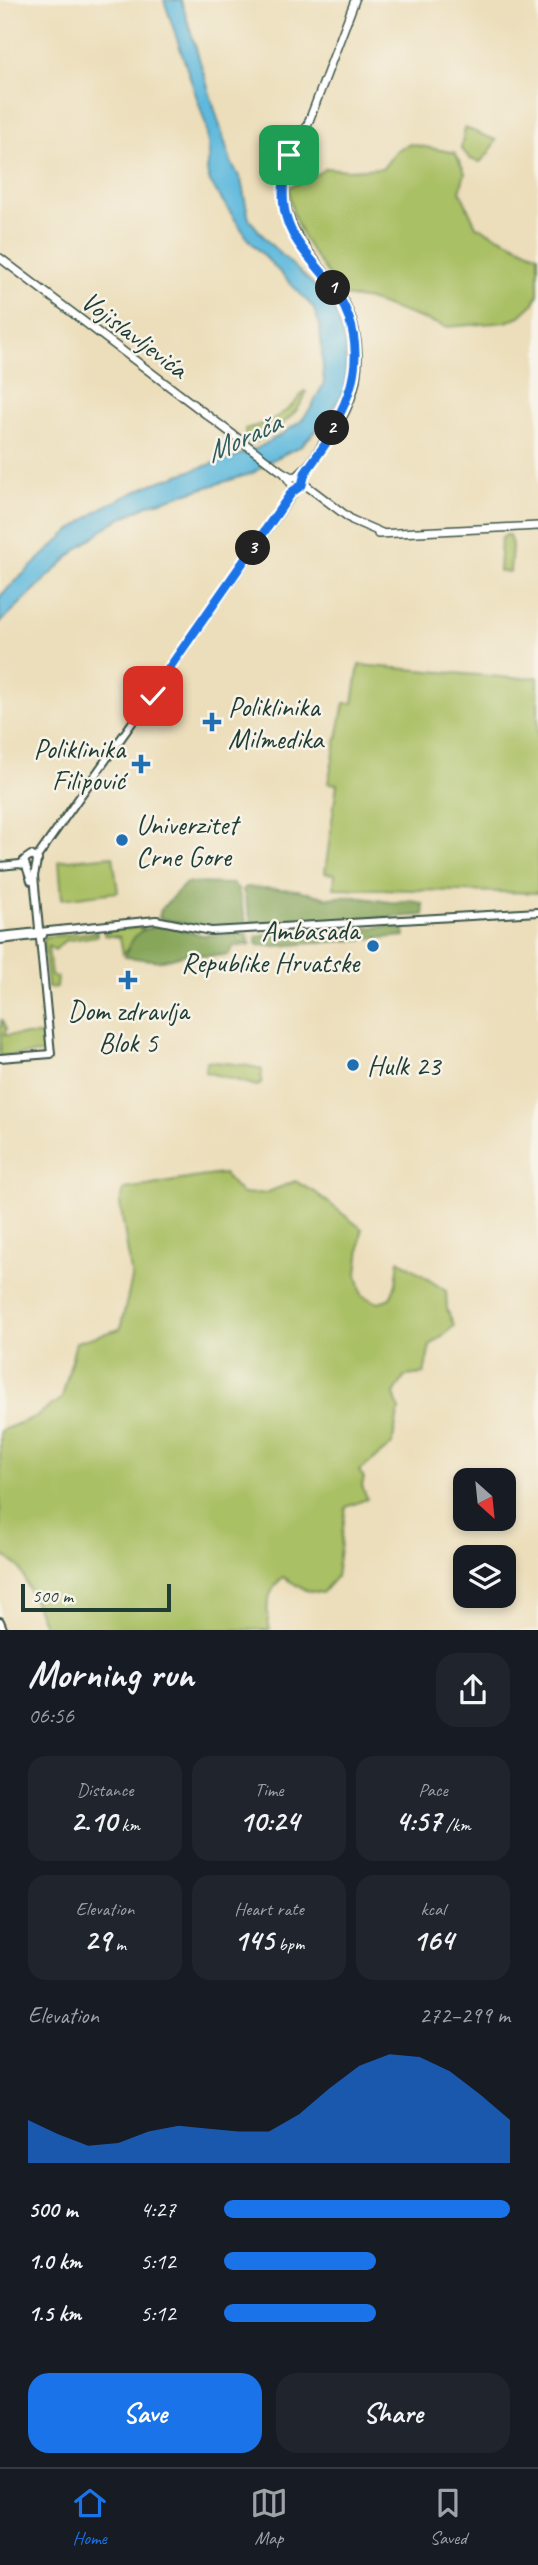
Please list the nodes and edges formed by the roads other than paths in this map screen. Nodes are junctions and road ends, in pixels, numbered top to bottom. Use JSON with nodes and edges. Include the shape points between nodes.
{"nodes":[{"id":1,"x":353,"y":0,"type":"edge"},
{"id":2,"x":0,"y":258,"type":"edge"},
{"id":3,"x":297,"y":482,"type":"junction"},
{"id":4,"x":538,"y":525,"type":"edge"},
{"id":5,"x":35,"y":858,"type":"junction"},
{"id":6,"x":0,"y":865,"type":"edge"},
{"id":7,"x":28,"y":866,"type":"junction"},
{"id":8,"x":538,"y":912,"type":"edge"},
{"id":9,"x":38,"y":934,"type":"junction"},
{"id":10,"x":0,"y":938,"type":"edge"},
{"id":11,"x":0,"y":1058,"type":"edge"},
{"id":12,"x":0,"y":1622,"type":"edge"},
{"id":13,"x":4,"y":1630,"type":"edge"}],
"edges":[{"from":1,"to":3,"type":"main road","via":[[292,158],[283,196],[288,224],[337,294],[354,339],[355,365],[345,404]]},
{"from":2,"to":3,"type":"main road","name":"Vojislavljevića"},
{"from":3,"to":4,"type":"main road","via":[[349,518],[382,533]]},
{"from":3,"to":5,"type":"main road","via":[[154,688],[147,689],[149,695]]},
{"from":5,"to":7,"type":"main road"},
{"from":5,"to":7,"type":"main road","via":[[27,856]]},
{"from":6,"to":7,"type":"main road"},
{"from":7,"to":9,"type":"main road","via":[[34,876]]},
{"from":8,"to":9,"type":"main road","via":[[211,931],[156,920]]},
{"from":9,"to":10,"type":"main road"},
{"from":9,"to":11,"type":"main road","via":[[50,1055]]},
{"from":12,"to":13,"type":"main road"}]}
